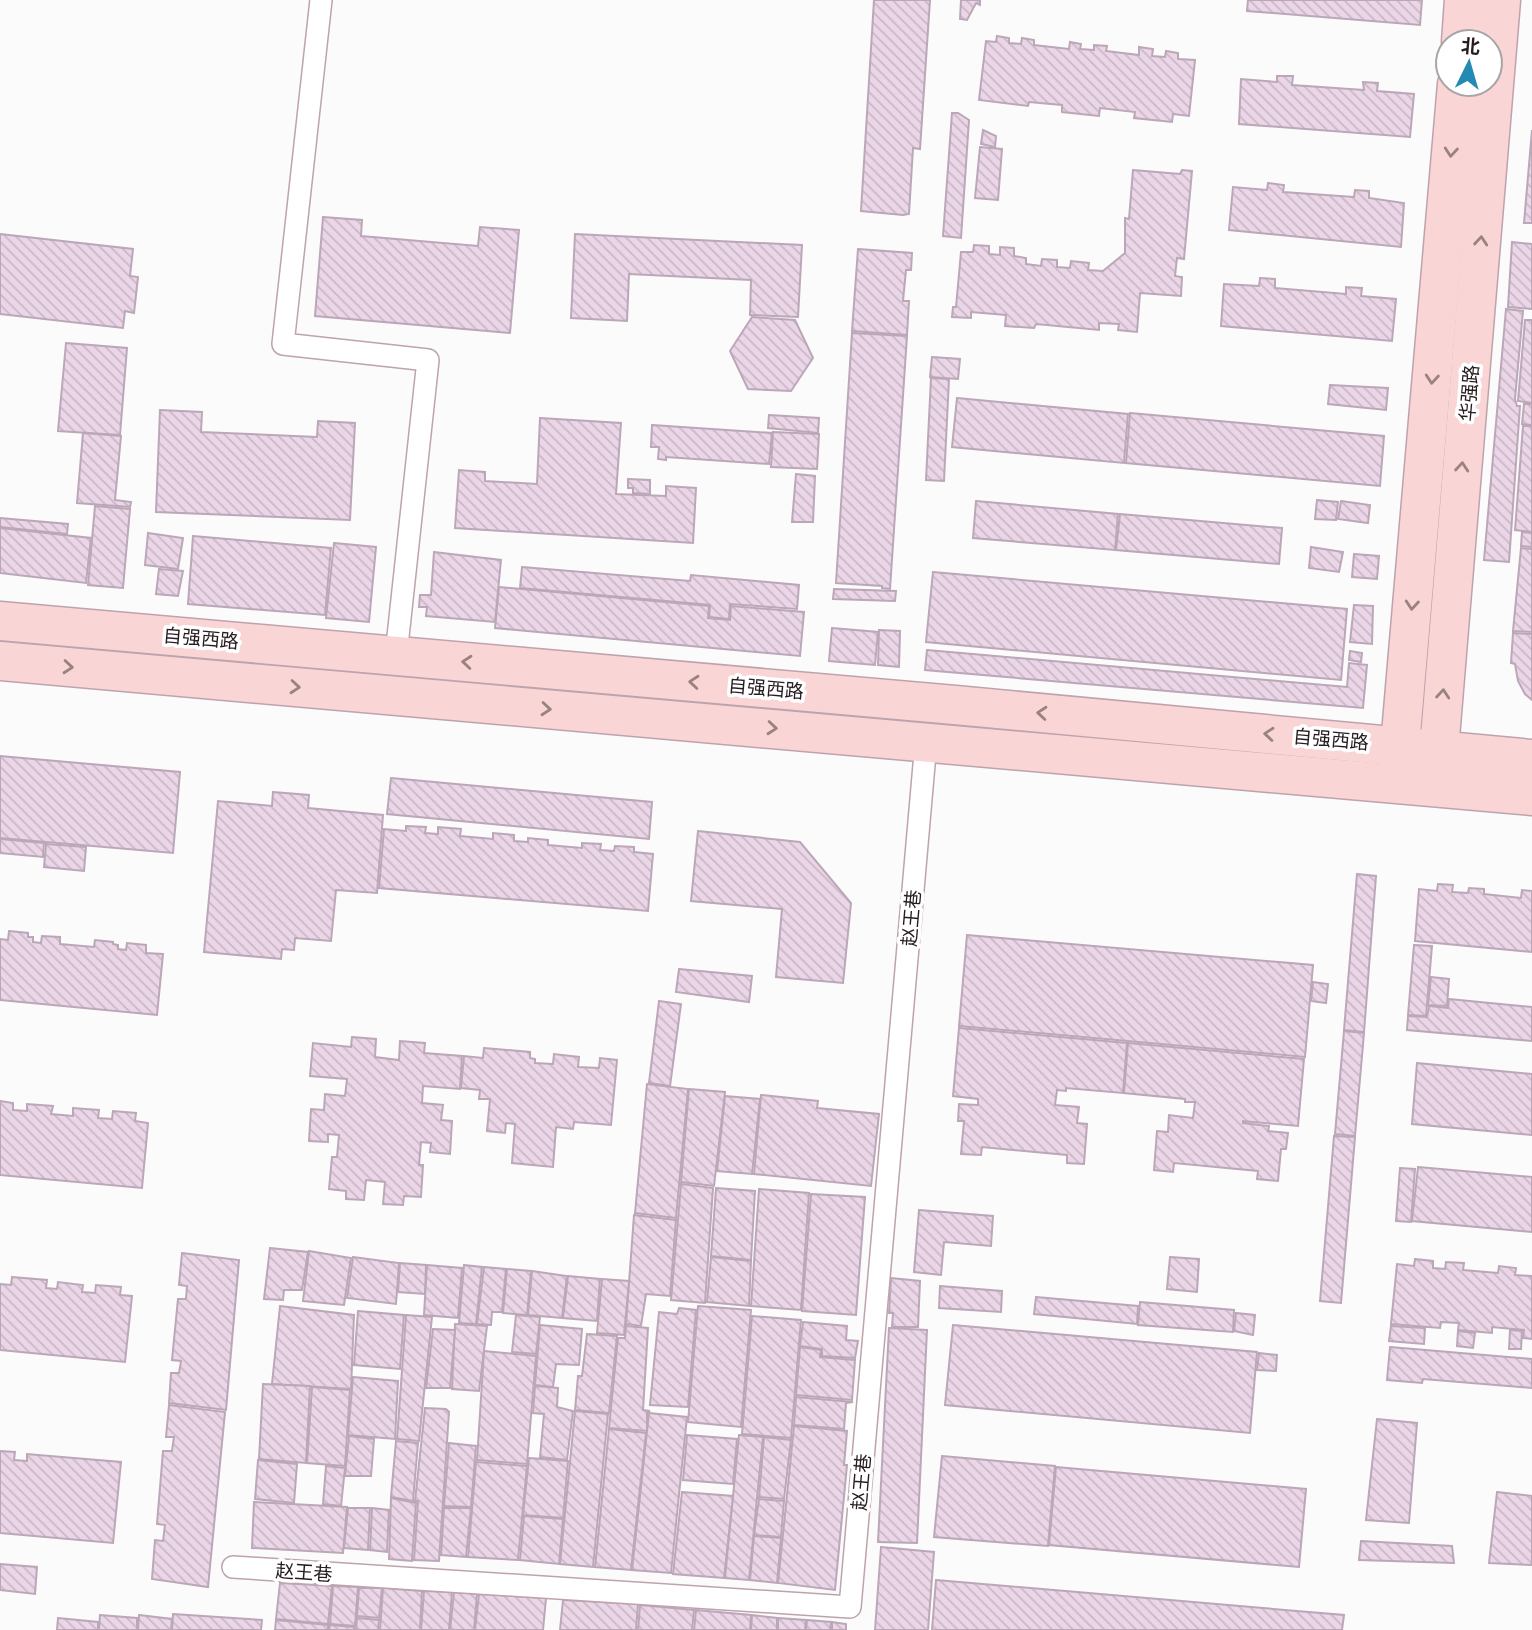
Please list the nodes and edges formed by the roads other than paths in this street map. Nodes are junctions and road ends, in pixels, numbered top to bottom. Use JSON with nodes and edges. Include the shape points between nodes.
{"nodes":[{"id":1,"x":321,"y":0,"type":"edge"},
{"id":2,"x":1464,"y":0,"type":"edge"},
{"id":3,"x":1501,"y":0,"type":"edge"},
{"id":4,"x":1462,"y":28,"type":"edge"},
{"id":5,"x":1456,"y":98,"type":"edge"},
{"id":6,"x":0,"y":621,"type":"edge"},
{"id":7,"x":397,"y":655,"type":"junction"},
{"id":8,"x":0,"y":661,"type":"edge"},
{"id":9,"x":926,"y":742,"type":"junction"},
{"id":10,"x":1400,"y":746,"type":"junction"},
{"id":11,"x":1532,"y":759,"type":"edge"},
{"id":12,"x":1437,"y":768,"type":"junction"},
{"id":13,"x":1397,"y":784,"type":"junction"},
{"id":14,"x":1532,"y":796,"type":"edge"},
{"id":15,"x":233,"y":1567,"type":"dead end"}],
"edges":[{"from":1,"to":7,"type":"lane","via":[[283,344],[428,360]]},
{"from":2,"to":4,"type":"main road"},
{"from":12,"to":3,"type":"main road","name":"华强路","one_way":true},
{"from":5,"to":10,"type":"main road","name":"华强路","one_way":true},
{"from":6,"to":7,"type":"main road","name":"自强西路"},
{"from":10,"to":7,"type":"main road","name":"自强西路","one_way":true},
{"from":8,"to":9,"type":"main road","name":"自强西路","one_way":true},
{"from":9,"to":13,"type":"main road","name":"自强西路"},
{"from":9,"to":15,"type":"lane","name":"赵王巷","via":[[850,1607]]},
{"from":10,"to":12,"type":"main road","name":"自强西路"},
{"from":10,"to":13,"type":"main road","name":"华强路"},
{"from":11,"to":12,"type":"main road","name":"自强西路"},
{"from":12,"to":13,"type":"main road","name":"自强西路"},
{"from":12,"to":14,"type":"main road","name":"自强西路"}]}
